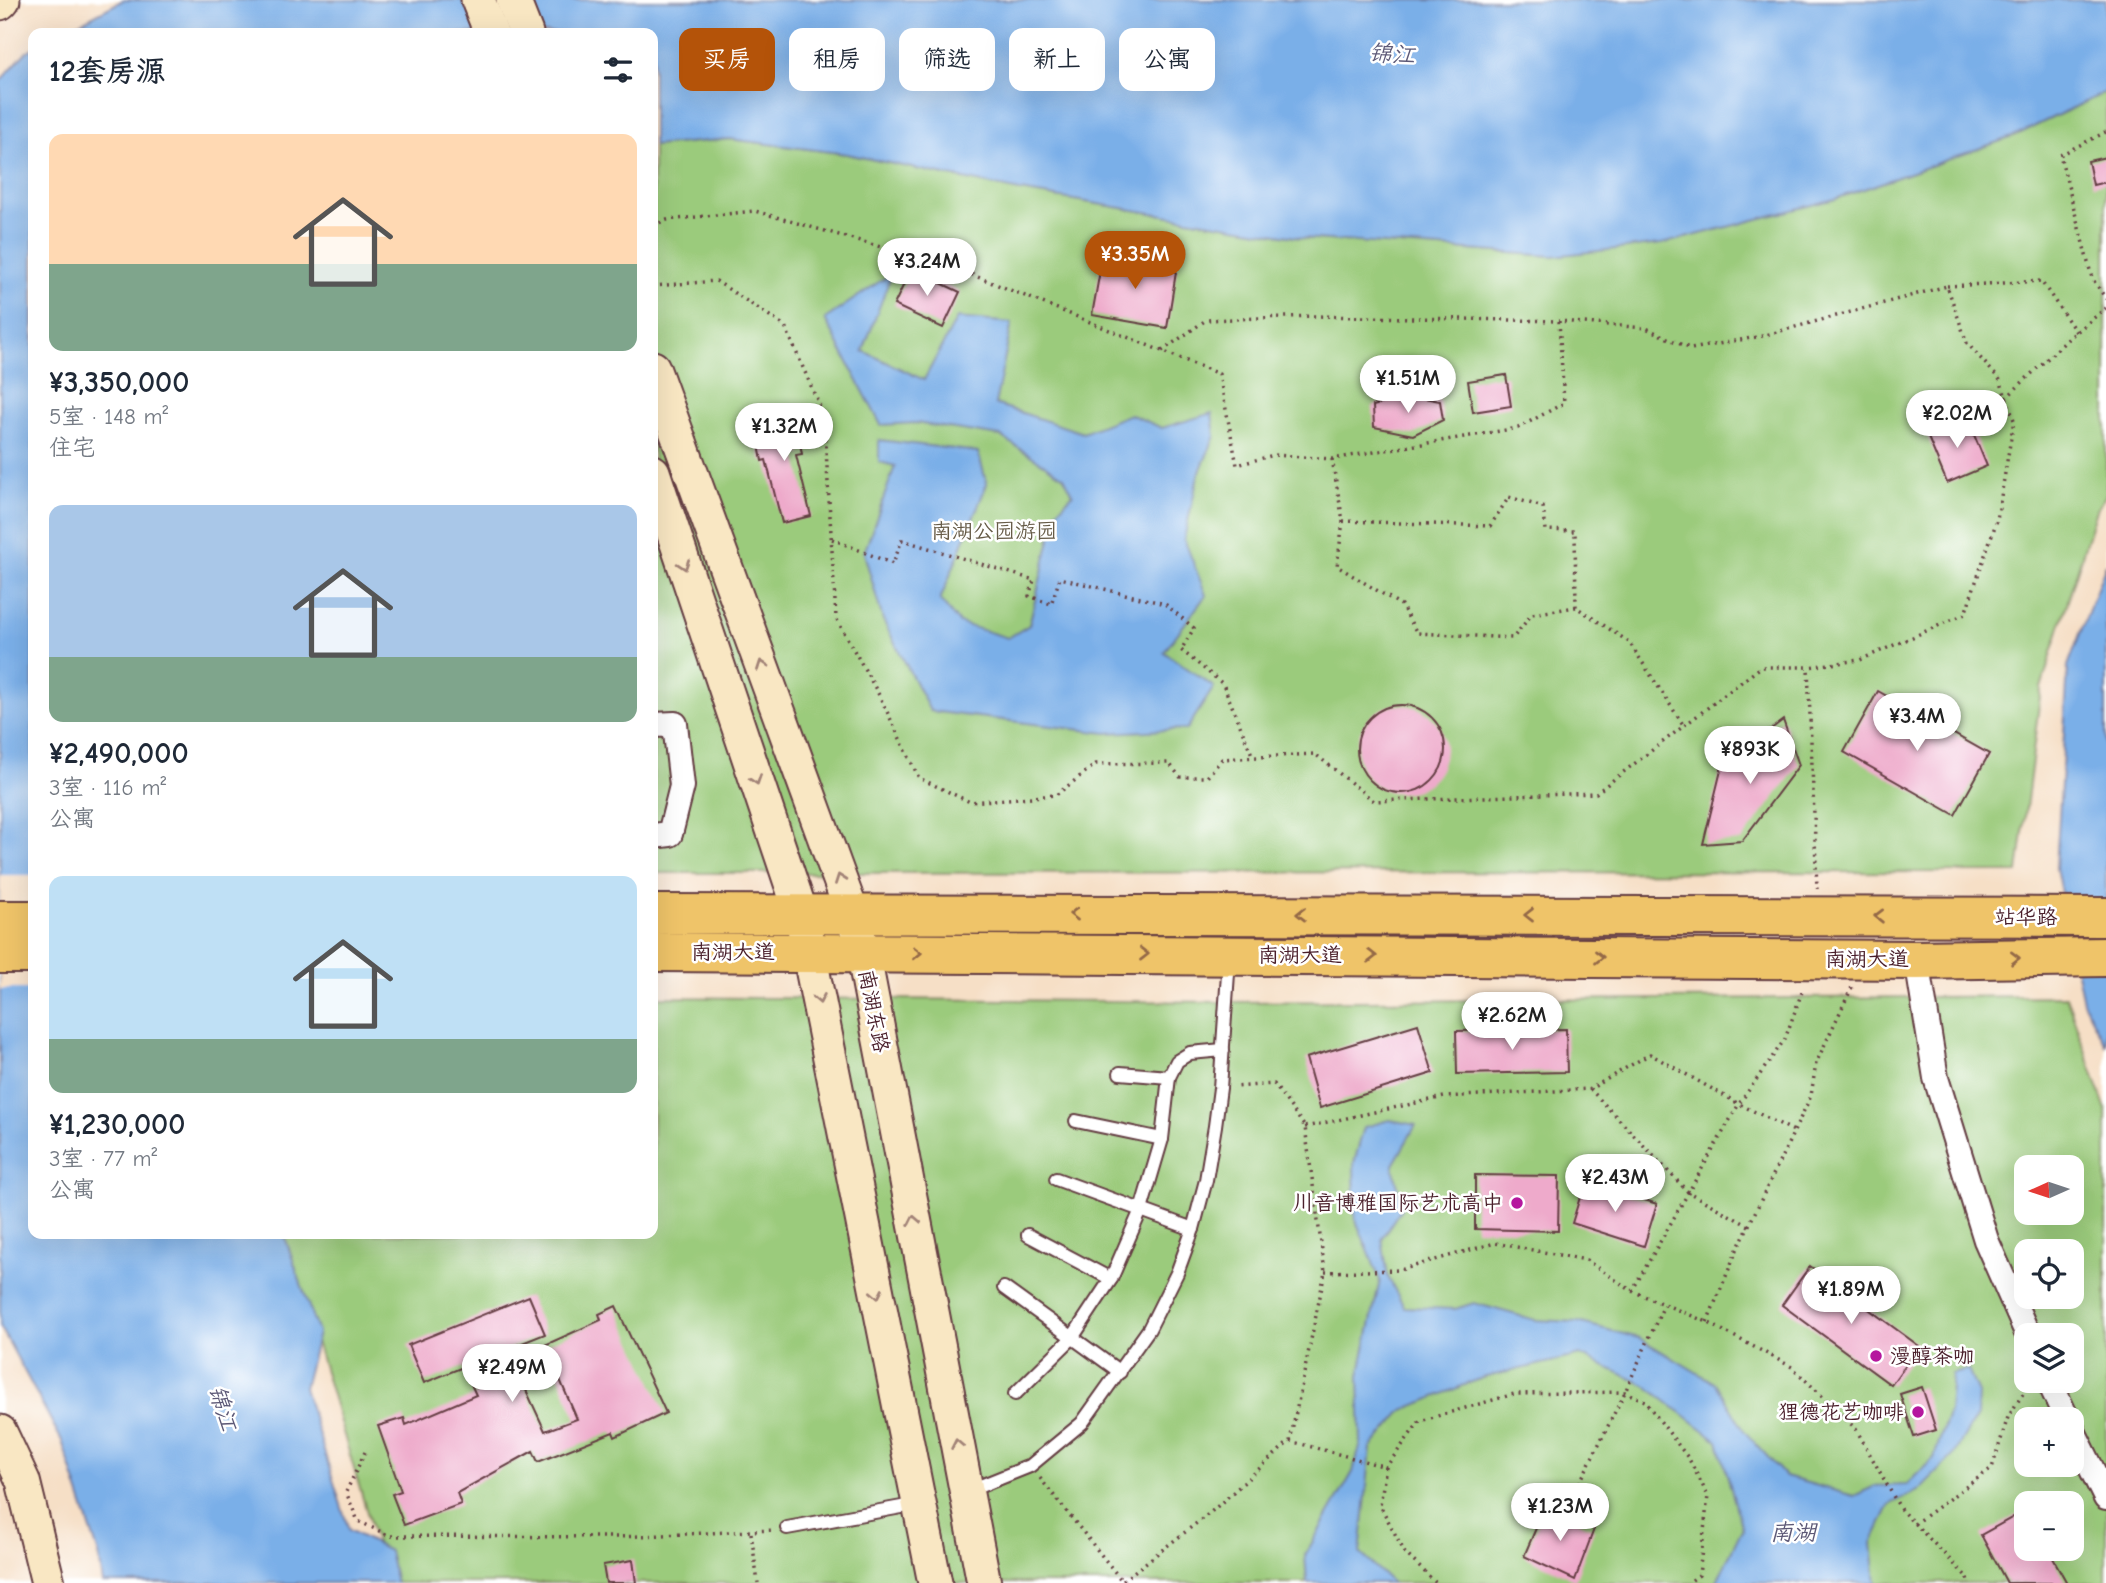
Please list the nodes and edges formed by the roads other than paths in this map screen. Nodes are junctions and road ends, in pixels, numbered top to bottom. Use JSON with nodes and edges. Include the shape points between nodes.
{"nodes":[{"id":1,"x":478,"y":0,"type":"edge"},
{"id":2,"x":513,"y":0,"type":"edge"},
{"id":3,"x":489,"y":28,"type":"edge"},
{"id":4,"x":524,"y":28,"type":"edge"},
{"id":5,"x":658,"y":381,"type":"edge"},
{"id":6,"x":658,"y":486,"type":"edge"},
{"id":7,"x":658,"y":725,"type":"edge"},
{"id":8,"x":658,"y":835,"type":"edge"},
{"id":9,"x":801,"y":913,"type":"junction"},
{"id":10,"x":852,"y":913,"type":"junction"},
{"id":11,"x":658,"y":914,"type":"edge"},
{"id":12,"x":1947,"y":917,"type":"joint"},
{"id":13,"x":2106,"y":917,"type":"edge"},
{"id":14,"x":0,"y":920,"type":"edge"},
{"id":15,"x":28,"y":920,"type":"edge"},
{"id":16,"x":810,"y":951,"type":"junction"},
{"id":17,"x":658,"y":952,"type":"edge"},
{"id":18,"x":863,"y":952,"type":"junction"},
{"id":19,"x":0,"y":954,"type":"edge"},
{"id":20,"x":28,"y":954,"type":"edge"},
{"id":21,"x":1230,"y":955,"type":"junction"},
{"id":22,"x":2106,"y":957,"type":"edge"},
{"id":23,"x":1932,"y":959,"type":"junction"},
{"id":24,"x":1223,"y":1050,"type":"junction"},
{"id":25,"x":1120,"y":1073,"type":"dead end"},
{"id":26,"x":1169,"y":1077,"type":"junction"},
{"id":27,"x":1076,"y":1121,"type":"dead end"},
{"id":28,"x":1162,"y":1139,"type":"junction"},
{"id":29,"x":1056,"y":1179,"type":"dead end"},
{"id":30,"x":1141,"y":1210,"type":"junction"},
{"id":31,"x":1193,"y":1229,"type":"junction"},
{"id":32,"x":1028,"y":1235,"type":"dead end"},
{"id":33,"x":1111,"y":1279,"type":"junction"},
{"id":34,"x":1004,"y":1288,"type":"dead end"},
{"id":35,"x":2023,"y":1323,"type":"edge"},
{"id":36,"x":1072,"y":1338,"type":"junction"},
{"id":37,"x":1120,"y":1373,"type":"junction"},
{"id":38,"x":1015,"y":1394,"type":"dead end"},
{"id":39,"x":0,"y":1432,"type":"edge"},
{"id":40,"x":2084,"y":1453,"type":"edge"},
{"id":41,"x":967,"y":1492,"type":"junction"},
{"id":42,"x":2106,"y":1498,"type":"edge"},
{"id":43,"x":919,"y":1503,"type":"junction"},
{"id":44,"x":786,"y":1528,"type":"road end"},
{"id":45,"x":48,"y":1583,"type":"edge"},
{"id":46,"x":935,"y":1583,"type":"edge"},
{"id":47,"x":984,"y":1583,"type":"edge"}],
"edges":[{"from":1,"to":3,"type":"main road"},
{"from":2,"to":4,"type":"main road"},
{"from":10,"to":5,"type":"main road","name":"南湖东路","one_way":true},
{"from":6,"to":9,"type":"main road","one_way":true},
{"from":7,"to":8,"type":"street","via":[[675,724],[681,786],[670,834]]},
{"from":9,"to":10,"type":"main road","name":"南湖大道"},
{"from":9,"to":11,"type":"main road","name":"南湖大道"},
{"from":9,"to":16,"type":"main road"},
{"from":12,"to":10,"type":"main road","name":"南湖大道","one_way":true},
{"from":10,"to":18,"type":"main road","name":"南湖东路"},
{"from":12,"to":13,"type":"main road","name":"站华路"},
{"from":14,"to":15,"type":"main road"},
{"from":16,"to":17,"type":"main road","name":"南湖大道"},
{"from":16,"to":18,"type":"main road","name":"南湖大道"},
{"from":16,"to":43,"type":"main road","one_way":true},
{"from":18,"to":21,"type":"main road","name":"南湖大道","one_way":true},
{"from":41,"to":18,"type":"main road","name":"南湖东路","one_way":true},
{"from":19,"to":20,"type":"main road"},
{"from":21,"to":23,"type":"main road","name":"南湖大道","one_way":true},
{"from":21,"to":24,"type":"lane"},
{"from":23,"to":22,"type":"main road","name":"站华路","one_way":true},
{"from":23,"to":35,"type":"street","via":[[1940,1090],[1986,1240]]},
{"from":24,"to":26,"type":"lane","via":[[1190,1053],[1177,1061]]},
{"from":24,"to":31,"type":"lane","via":[[1206,1180]]},
{"from":25,"to":26,"type":"lane"},
{"from":26,"to":28,"type":"lane"},
{"from":27,"to":28,"type":"lane"},
{"from":28,"to":30,"type":"lane"},
{"from":29,"to":30,"type":"lane"},
{"from":30,"to":31,"type":"lane"},
{"from":30,"to":33,"type":"lane"},
{"from":31,"to":37,"type":"lane","via":[[1149,1329]]},
{"from":32,"to":33,"type":"lane"},
{"from":33,"to":36,"type":"lane"},
{"from":34,"to":36,"type":"lane"},
{"from":36,"to":37,"type":"lane"},
{"from":36,"to":38,"type":"lane"},
{"from":37,"to":41,"type":"lane","via":[[1082,1423],[1030,1466]]},
{"from":39,"to":45,"type":"main road","via":[[23,1481]]},
{"from":40,"to":42,"type":"street"},
{"from":41,"to":47,"type":"main road","name":"南湖东路"},
{"from":43,"to":44,"type":"lane"},
{"from":43,"to":46,"type":"main road"}]}
